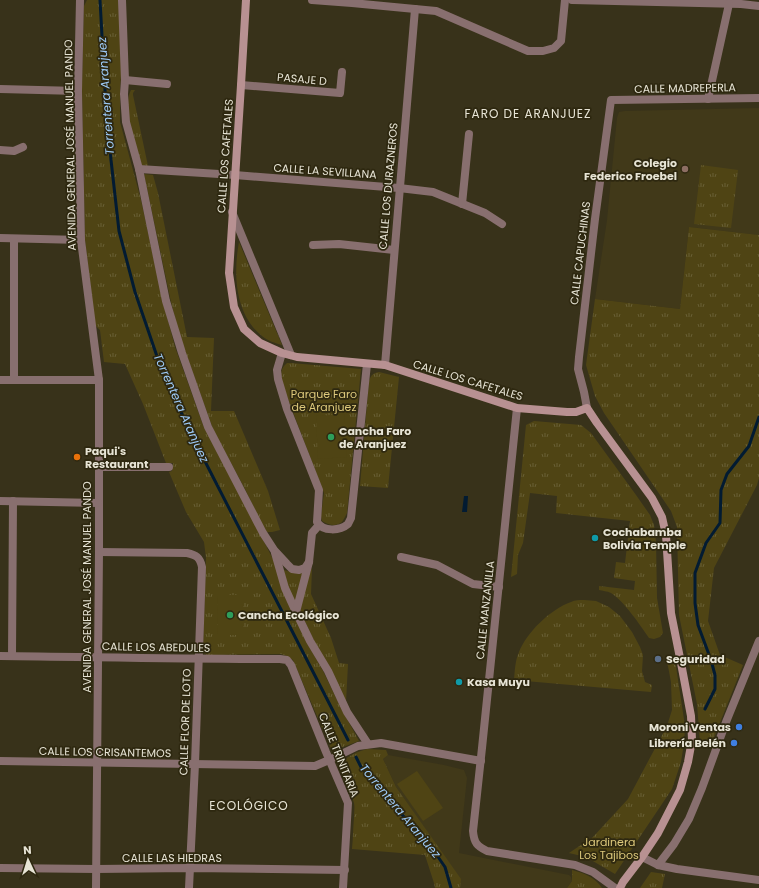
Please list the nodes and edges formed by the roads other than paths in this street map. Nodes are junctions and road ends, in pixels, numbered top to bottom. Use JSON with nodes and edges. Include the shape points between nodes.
{"nodes":[{"id":1,"x":80,"y":0,"type":"edge"},
{"id":2,"x":122,"y":0,"type":"edge"},
{"id":3,"x":246,"y":0,"type":"edge"},
{"id":4,"x":312,"y":0,"type":"edge"},
{"id":5,"x":565,"y":0,"type":"edge"},
{"id":6,"x":572,"y":0,"type":"edge"},
{"id":7,"x":352,"y":1,"type":"edge"},
{"id":8,"x":729,"y":4,"type":"junction"},
{"id":9,"x":759,"y":6,"type":"edge"},
{"id":10,"x":415,"y":9,"type":"junction"},
{"id":11,"x":342,"y":72,"type":"dead end"},
{"id":12,"x":125,"y":80,"type":"junction"},
{"id":13,"x":167,"y":84,"type":"dead end"},
{"id":14,"x":241,"y":85,"type":"junction"},
{"id":15,"x":0,"y":89,"type":"edge"},
{"id":16,"x":78,"y":91,"type":"junction"},
{"id":17,"x":759,"y":98,"type":"edge"},
{"id":18,"x":708,"y":99,"type":"junction"},
{"id":19,"x":611,"y":100,"type":"joint"},
{"id":20,"x":469,"y":134,"type":"dead end"},
{"id":21,"x":22,"y":147,"type":"dead end"},
{"id":22,"x":0,"y":150,"type":"edge"},
{"id":23,"x":139,"y":169,"type":"junction"},
{"id":24,"x":235,"y":175,"type":"junction"},
{"id":25,"x":399,"y":188,"type":"junction"},
{"id":26,"x":462,"y":204,"type":"junction"},
{"id":27,"x":232,"y":212,"type":"junction"},
{"id":28,"x":502,"y":224,"type":"dead end"},
{"id":29,"x":0,"y":238,"type":"edge"},
{"id":30,"x":14,"y":239,"type":"junction"},
{"id":31,"x":81,"y":240,"type":"junction"},
{"id":32,"x":313,"y":245,"type":"dead end"},
{"id":33,"x":394,"y":250,"type":"junction"},
{"id":34,"x":282,"y":353,"type":"junction"},
{"id":35,"x":291,"y":355,"type":"junction"},
{"id":36,"x":367,"y":364,"type":"junction"},
{"id":37,"x":385,"y":365,"type":"junction"},
{"id":38,"x":0,"y":380,"type":"edge"},
{"id":39,"x":14,"y":380,"type":"junction"},
{"id":40,"x":98,"y":380,"type":"junction"},
{"id":41,"x":517,"y":408,"type":"junction"},
{"id":42,"x":588,"y":408,"type":"junction"},
{"id":43,"x":99,"y":467,"type":"junction"},
{"id":44,"x":169,"y":467,"type":"dead end"},
{"id":45,"x":0,"y":501,"type":"edge"},
{"id":46,"x":13,"y":501,"type":"junction"},
{"id":47,"x":98,"y":503,"type":"junction"},
{"id":48,"x":319,"y":525,"type":"junction"},
{"id":49,"x":274,"y":550,"type":"junction"},
{"id":50,"x":99,"y":552,"type":"junction"},
{"id":51,"x":401,"y":557,"type":"dead end"},
{"id":52,"x":309,"y":562,"type":"junction"},
{"id":53,"x":499,"y":586,"type":"junction"},
{"id":54,"x":296,"y":612,"type":"junction"},
{"id":55,"x":759,"y":641,"type":"edge"},
{"id":56,"x":757,"y":655,"type":"edge"},
{"id":57,"x":0,"y":656,"type":"edge"},
{"id":58,"x":12,"y":656,"type":"junction"},
{"id":59,"x":97,"y":657,"type":"junction"},
{"id":60,"x":198,"y":659,"type":"junction"},
{"id":61,"x":287,"y":660,"type":"joint"},
{"id":62,"x":368,"y":744,"type":"junction"},
{"id":63,"x":329,"y":760,"type":"junction"},
{"id":64,"x":481,"y":761,"type":"junction"},
{"id":65,"x":0,"y":762,"type":"edge"},
{"id":66,"x":98,"y":762,"type":"junction"},
{"id":67,"x":195,"y":764,"type":"junction"},
{"id":68,"x":642,"y":857,"type":"junction"},
{"id":69,"x":658,"y":865,"type":"junction"},
{"id":70,"x":0,"y":868,"type":"edge"},
{"id":71,"x":190,"y":868,"type":"junction"},
{"id":72,"x":96,"y":869,"type":"junction"},
{"id":73,"x":345,"y":870,"type":"junction"},
{"id":74,"x":759,"y":880,"type":"edge"},
{"id":75,"x":96,"y":888,"type":"edge"},
{"id":76,"x":189,"y":888,"type":"edge"},
{"id":77,"x":343,"y":888,"type":"edge"},
{"id":78,"x":615,"y":888,"type":"edge"},
{"id":79,"x":620,"y":888,"type":"edge"}],
"edges":[{"from":1,"to":16,"type":"street","name":"AVENIDA GENERAL JOSÉ MANUEL PANDO"},
{"from":2,"to":12,"type":"street"},
{"from":3,"to":14,"type":"main road","name":"CALLE LOS CAFETALES"},
{"from":4,"to":7,"type":"street"},
{"from":5,"to":10,"type":"street","via":[[560,41],[554,48],[543,51],[528,51],[436,11]]},
{"from":6,"to":8,"type":"street"},
{"from":7,"to":10,"type":"street"},
{"from":8,"to":9,"type":"street"},
{"from":8,"to":18,"type":"street"},
{"from":10,"to":25,"type":"street","name":"CALLE LOS DURAZNEROS"},
{"from":11,"to":14,"type":"street","name":"PASAJE D","via":[[340,93]]},
{"from":12,"to":13,"type":"street"},
{"from":12,"to":23,"type":"street","via":[[126,122]]},
{"from":14,"to":24,"type":"main road","name":"CALLE LOS CAFETALES"},
{"from":15,"to":16,"type":"street"},
{"from":16,"to":31,"type":"street","name":"AVENIDA GENERAL JOSÉ MANUEL PANDO"},
{"from":17,"to":18,"type":"street","name":"CALLE MADREPERLA"},
{"from":18,"to":19,"type":"street","name":"CALLE MADREPERLA"},
{"from":19,"to":42,"type":"street","name":"CALLE CAPUCHINAS","via":[[578,369]]},
{"from":20,"to":26,"type":"street"},
{"from":21,"to":22,"type":"street"},
{"from":23,"to":24,"type":"street","name":"CALLE LA SEVILLANA"},
{"from":23,"to":49,"type":"street","via":[[166,301],[206,422],[262,533]]},
{"from":24,"to":25,"type":"street","name":"CALLE LA SEVILLANA"},
{"from":24,"to":27,"type":"main road","name":"CALLE LOS CAFETALES"},
{"from":25,"to":26,"type":"street","name":"CALLE LA SEVILLANA","via":[[433,192]]},
{"from":25,"to":33,"type":"street","name":"CALLE LOS DURAZNEROS"},
{"from":26,"to":28,"type":"street","name":"CALLE LA SEVILLANA","via":[[485,213]]},
{"from":27,"to":34,"type":"main road","name":"CALLE LOS CAFETALES","via":[[228,273],[234,307],[244,329],[260,343]]},
{"from":27,"to":35,"type":"street"},
{"from":29,"to":30,"type":"street"},
{"from":30,"to":31,"type":"street"},
{"from":30,"to":39,"type":"street"},
{"from":31,"to":40,"type":"street","name":"AVENIDA GENERAL JOSÉ MANUEL PANDO"},
{"from":32,"to":33,"type":"street","via":[[339,244]]},
{"from":33,"to":37,"type":"street","name":"CALLE LOS DURAZNEROS"},
{"from":34,"to":35,"type":"main road","name":"CALLE LOS CAFETALES"},
{"from":34,"to":48,"type":"street","via":[[277,370],[278,379],[319,490]]},
{"from":35,"to":36,"type":"main road","name":"CALLE LOS CAFETALES"},
{"from":36,"to":37,"type":"main road","name":"CALLE LOS CAFETALES"},
{"from":36,"to":48,"type":"street","via":[[351,518],[348,524],[340,529],[322,528]]},
{"from":37,"to":41,"type":"main road","name":"CALLE LOS CAFETALES"},
{"from":38,"to":39,"type":"street"},
{"from":39,"to":40,"type":"street"},
{"from":40,"to":43,"type":"street","name":"AVENIDA GENERAL JOSÉ MANUEL PANDO"},
{"from":41,"to":42,"type":"main road","name":"CALLE LOS CAFETALES","via":[[576,412]]},
{"from":41,"to":53,"type":"street","name":"CALLE MANZANILLA"},
{"from":42,"to":68,"type":"main road","via":[[652,498],[662,517],[666,536],[671,613],[691,716],[692,740],[680,790],[658,833]]},
{"from":43,"to":44,"type":"street"},
{"from":43,"to":47,"type":"street","name":"AVENIDA GENERAL JOSÉ MANUEL PANDO"},
{"from":45,"to":46,"type":"street"},
{"from":46,"to":47,"type":"street"},
{"from":46,"to":58,"type":"street"},
{"from":47,"to":50,"type":"street","name":"AVENIDA GENERAL JOSÉ MANUEL PANDO"},
{"from":48,"to":52,"type":"street","via":[[312,533]]},
{"from":49,"to":52,"type":"street","via":[[292,569],[305,568]]},
{"from":49,"to":54,"type":"street","via":[[285,588]]},
{"from":50,"to":59,"type":"street","name":"AVENIDA GENERAL JOSÉ MANUEL PANDO"},
{"from":50,"to":60,"type":"street","name":"CALLE FLOR DE LOTO","via":[[187,553],[198,558],[202,567]]},
{"from":51,"to":53,"type":"street","via":[[437,565],[473,584]]},
{"from":52,"to":54,"type":"street"},
{"from":53,"to":64,"type":"street","name":"CALLE MANZANILLA"},
{"from":54,"to":62,"type":"street","via":[[347,712]]},
{"from":55,"to":56,"type":"street"},
{"from":56,"to":69,"type":"street","via":[[726,722],[689,819]]},
{"from":57,"to":58,"type":"street","name":"CALLE LOS ABEDULES"},
{"from":58,"to":59,"type":"street","name":"CALLE LOS ABEDULES"},
{"from":59,"to":60,"type":"street","name":"CALLE LOS ABEDULES"},
{"from":59,"to":66,"type":"street","name":"AVENIDA GENERAL JOSÉ MANUEL PANDO"},
{"from":60,"to":61,"type":"street","name":"CALLE LOS ABEDULES"},
{"from":60,"to":67,"type":"street","name":"CALLE FLOR DE LOTO"},
{"from":61,"to":63,"type":"street","name":"CALLE TRINITARIA"},
{"from":62,"to":63,"type":"street","name":"CALLE LOS CRISANTEMOS"},
{"from":62,"to":64,"type":"street","name":"CALLE LOS CRISANTEMOS","via":[[381,743]]},
{"from":63,"to":67,"type":"street","name":"CALLE LOS CRISANTEMOS","via":[[315,766]]},
{"from":63,"to":73,"type":"street","name":"CALLE TRINITARIA","via":[[348,803]]},
{"from":64,"to":78,"type":"street","name":"CALLE MANZANILLA","via":[[473,831],[479,847],[487,851],[575,865],[593,872]]},
{"from":65,"to":66,"type":"street","name":"CALLE LOS CRISANTEMOS"},
{"from":66,"to":67,"type":"street","name":"CALLE LOS CRISANTEMOS"},
{"from":66,"to":72,"type":"street","name":"AVENIDA GENERAL JOSÉ MANUEL PANDO"},
{"from":67,"to":71,"type":"street","name":"CALLE FLOR DE LOTO"},
{"from":68,"to":69,"type":"street"},
{"from":68,"to":79,"type":"main road"},
{"from":69,"to":74,"type":"street","via":[[677,870]]},
{"from":70,"to":72,"type":"street","name":"CALLE LAS HIEDRAS"},
{"from":71,"to":72,"type":"street","name":"CALLE LAS HIEDRAS"},
{"from":71,"to":73,"type":"street","name":"CALLE LAS HIEDRAS"},
{"from":71,"to":76,"type":"street","name":"CALLE FLOR DE LOTO"},
{"from":72,"to":75,"type":"street","name":"AVENIDA GENERAL JOSÉ MANUEL PANDO"},
{"from":73,"to":77,"type":"street","name":"CALLE TRINITARIA"}]}
